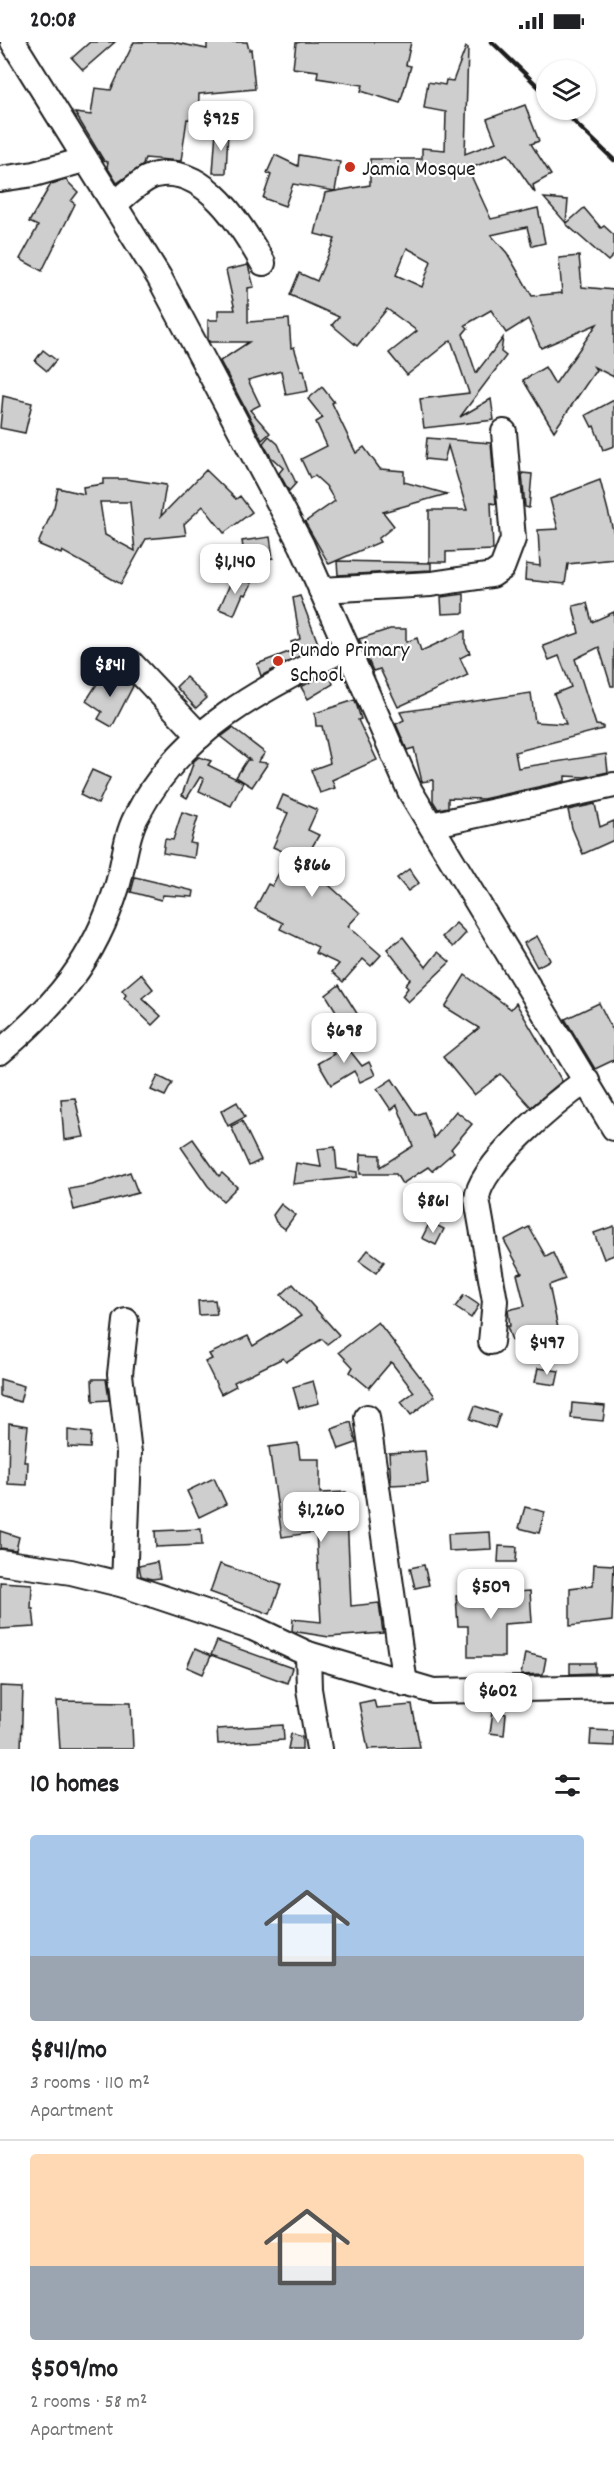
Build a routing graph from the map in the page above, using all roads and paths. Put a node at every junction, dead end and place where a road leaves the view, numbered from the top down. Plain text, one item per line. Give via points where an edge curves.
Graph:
1 (13, 42) edge
2 (84, 160) junction
3 (0, 180) edge
4 (115, 204) junction
5 (263, 263) dead end
6 (504, 432) dead end
7 (321, 590) junction
8 (346, 648) junction
9 (131, 663) dead end
10 (200, 736) junction
11 (614, 785) edge
12 (431, 825) junction
13 (0, 1052) edge
14 (586, 1080) junction
15 (614, 1128) edge
16 (126, 1321) dead end
17 (491, 1342) dead end
18 (367, 1417) dead end
19 (0, 1562) edge
20 (124, 1585) junction
21 (308, 1654) junction
22 (405, 1684) junction
23 (614, 1687) edge
24 (319, 1749) edge

1 - 2 street
2 - 3 street
2 - 4 street
4 - 5 street via 154,176 169,173 194,180 217,199
4 - 7 street via 159,277 302,546
6 - 7 street via 513,539 502,568 492,575 431,584
7 - 8 street
8 - 10 street via 252,696
8 - 12 street via 410,791
9 - 10 street
10 - 13 street via 169,769 135,818 107,916 88,957 43,1012
11 - 12 street
12 - 14 street
14 - 15 street
14 - 17 street via 561,1098 480,1183 477,1200 495,1301
16 - 20 street via 120,1374 129,1453
18 - 22 street
19 - 20 street via 71,1572
20 - 21 street via 253,1628
21 - 22 street
21 - 24 street via 309,1689
22 - 23 street via 433,1691

